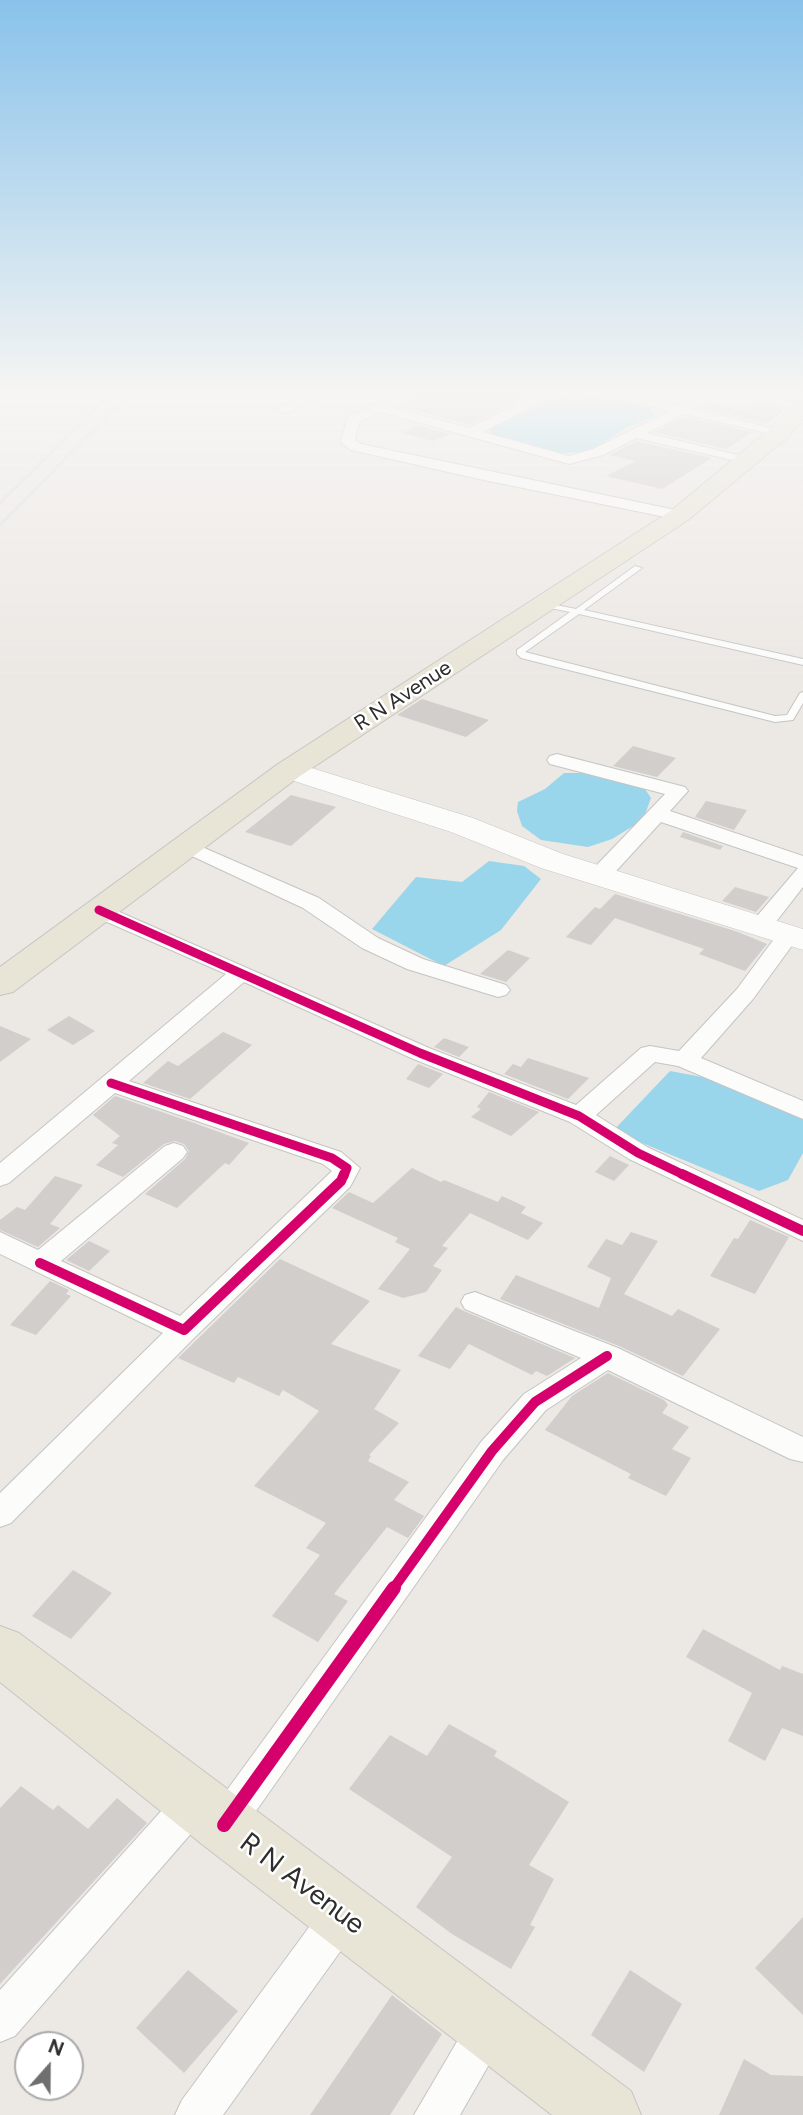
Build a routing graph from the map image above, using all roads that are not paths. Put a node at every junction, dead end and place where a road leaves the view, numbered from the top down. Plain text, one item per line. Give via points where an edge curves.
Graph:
1 (563, 492) edge
2 (708, 492) edge
3 (680, 515) junction
4 (638, 568) dead end
5 (544, 604) junction
6 (575, 611) junction
7 (803, 662) edge
8 (803, 695) edge
9 (557, 760) dead end
10 (289, 770) junction
11 (658, 814) junction
12 (186, 846) junction
13 (803, 863) edge
14 (803, 873) edge
15 (599, 876) junction
16 (99, 910) junction
17 (784, 934) edge
18 (242, 972) junction
19 (0, 984) edge
20 (498, 990) dead end
21 (685, 1060) junction
22 (111, 1083) junction
23 (803, 1111) edge
24 (579, 1116) junction
25 (174, 1152) dead end
26 (0, 1177) edge
27 (803, 1231) edge
28 (0, 1242) edge
29 (40, 1263) junction
30 (475, 1302) dead end
31 (184, 1330) junction
32 (607, 1356) junction
33 (801, 1450) edge
34 (0, 1514) edge
35 (0, 1650) edge
36 (210, 1813) junction
37 (343, 1914) junction
38 (0, 2021) edge
39 (490, 2026) junction
40 (197, 2115) edge
41 (436, 2115) edge
42 (607, 2115) edge

1 - 3 street
2 - 3 main road, R N Avenue
3 - 5 main road, R N Avenue
4 - 6 lane
5 - 6 lane
5 - 10 main road, R N Avenue
6 - 7 lane
6 - 8 lane via 520,652 775,719 790,718
9 - 11 street via 678,791
10 - 12 main road, R N Avenue
10 - 15 street via 462,825
11 - 13 street
11 - 15 street
12 - 16 main road, R N Avenue
12 - 20 street via 311,903 415,964
14 - 17 street
15 - 17 street
16 - 18 street
16 - 19 main road, R N Avenue
17 - 21 street via 745,993
18 - 22 street
18 - 24 street via 420,1053
21 - 23 street
21 - 24 street via 650,1053
22 - 26 street
22 - 31 street via 332,1158 347,1168 341,1181
24 - 27 street via 638,1153
25 - 29 street
28 - 29 street
29 - 31 street
30 - 32 street
31 - 34 street
32 - 33 street
32 - 36 street via 535,1402 492,1451
35 - 36 main road, R N Avenue
36 - 37 main road, R N Avenue
36 - 38 street
37 - 39 main road, R N Avenue
37 - 40 street
39 - 41 street
39 - 42 main road, R N Avenue

